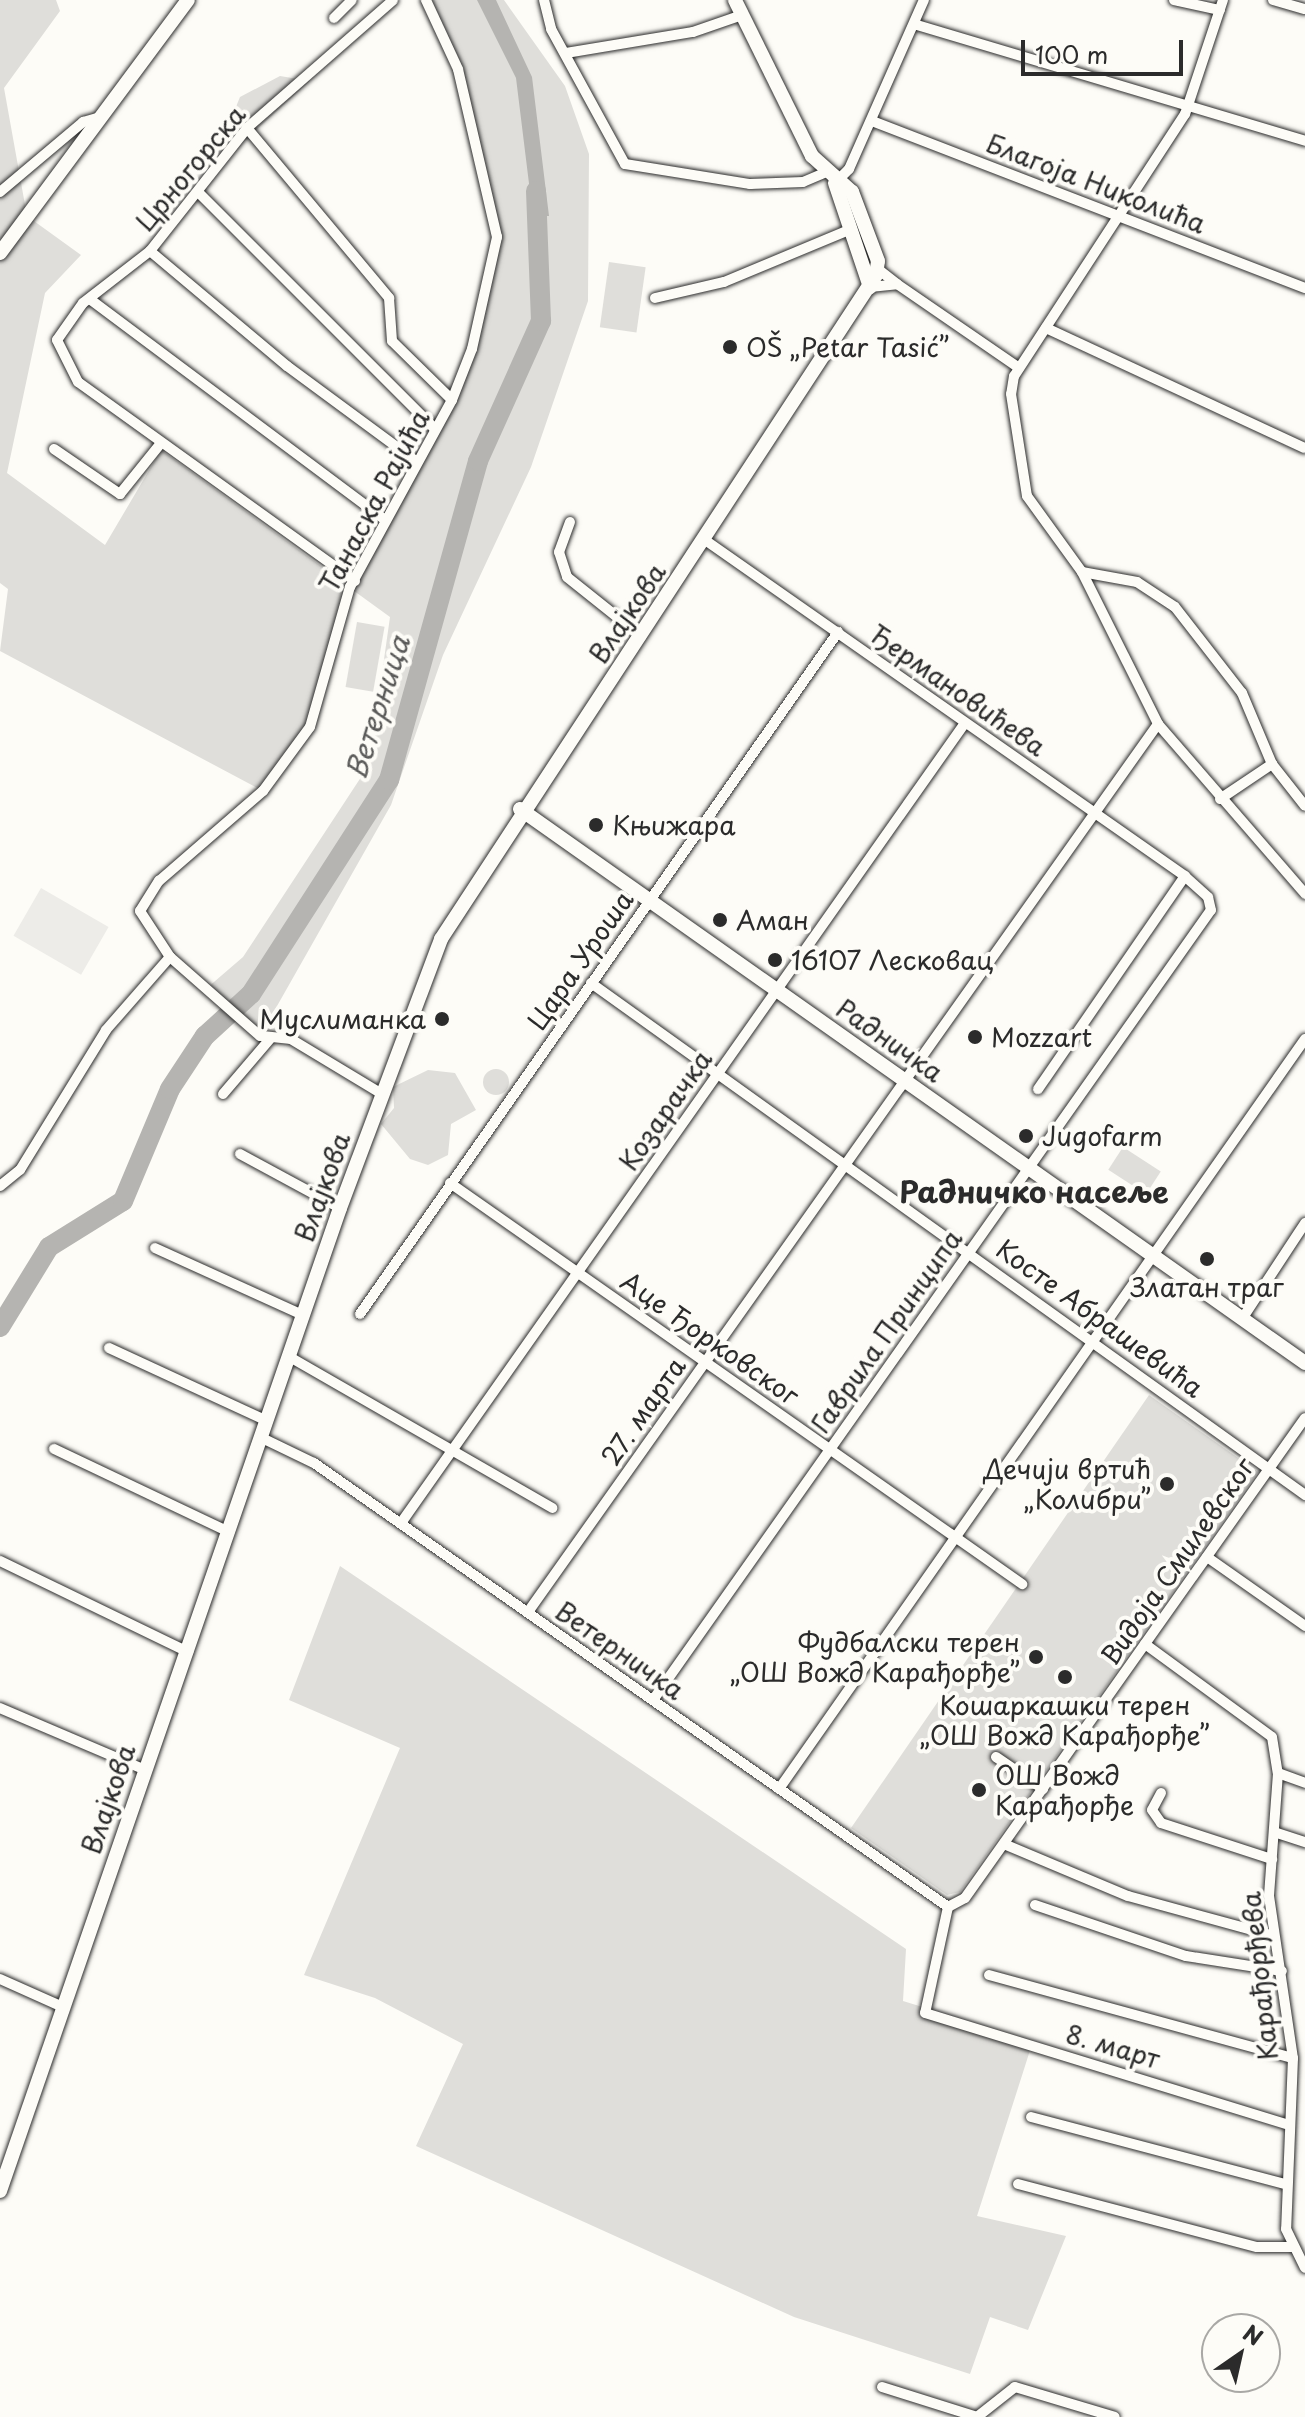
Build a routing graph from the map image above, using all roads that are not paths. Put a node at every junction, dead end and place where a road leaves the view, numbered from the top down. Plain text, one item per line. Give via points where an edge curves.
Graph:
1 (352, 0) edge
2 (393, 0) edge
3 (426, 0) edge
4 (544, 0) edge
5 (735, 0) edge
6 (924, 0) edge
7 (1174, 0) edge
8 (1273, 0) edge
9 (183, 2) edge
10 (1221, 5) edge
11 (1305, 9) edge
12 (742, 15) junction
13 (334, 18) dead end
14 (917, 25) junction
15 (566, 53) junction
16 (1189, 106) junction
17 (102, 117) junction
18 (872, 121) junction
19 (247, 128) junction
20 (1305, 141) edge
21 (829, 178) junction
22 (0, 192) edge
23 (198, 192) junction
24 (1119, 215) junction
25 (849, 230) junction
26 (150, 251) junction
27 (0, 253) edge
28 (878, 269) junction
29 (897, 284) junction
30 (870, 287) junction
31 (1305, 288) edge
32 (655, 298) dead end
33 (91, 300) junction
34 (1046, 328) junction
35 (1019, 368) junction
36 (452, 400) junction
37 (435, 429) junction
38 (161, 443) junction
39 (1305, 448) edge
40 (54, 449) dead end
41 (416, 461) junction
42 (385, 520) junction
43 (570, 522) dead end
44 (705, 540) junction
45 (1082, 572) junction
46 (355, 581) junction
47 (838, 632) junction
48 (641, 636) junction
49 (965, 723) junction
50 (1158, 724) junction
51 (1272, 764) junction
52 (1220, 799) junction
53 (1305, 806) edge
54 (520, 809) junction
55 (1092, 811) junction
56 (1185, 876) junction
57 (1305, 894) edge
58 (649, 899) junction
59 (1211, 910) joint
60 (170, 957) junction
61 (591, 983) junction
62 (777, 989) junction
63 (265, 1038) junction
64 (1305, 1039) edge
65 (718, 1072) junction
66 (901, 1077) junction
67 (1038, 1089) dead end
68 (223, 1094) dead end
69 (382, 1094) junction
70 (240, 1154) dead end
71 (843, 1163) junction
72 (1029, 1168) junction
73 (450, 1183) junction
74 (0, 1186) edge
75 (340, 1208) junction
76 (1305, 1223) edge
77 (155, 1248) dead end
78 (970, 1250) junction
79 (1153, 1256) junction
80 (578, 1272) junction
81 (360, 1314) dead end
82 (303, 1315) junction
83 (1242, 1319) junction
84 (1095, 1341) junction
85 (109, 1348) dead end
86 (288, 1356) junction
87 (705, 1361) junction
88 (1305, 1363) edge
89 (1305, 1418) edge
90 (267, 1421) junction
91 (262, 1438) junction
92 (54, 1449) dead end
93 (453, 1449) junction
94 (830, 1449) junction
95 (1269, 1469) junction
96 (1305, 1495) edge
97 (552, 1508) dead end
98 (401, 1523) junction
99 (229, 1532) junction
100 (957, 1538) junction
101 (1207, 1557) junction
102 (0, 1561) edge
103 (1022, 1584) dead end
104 (528, 1612) junction
105 (1305, 1626) edge
106 (1145, 1644) junction
107 (188, 1652) junction
108 (653, 1700) junction
109 (0, 1708) edge
110 (996, 1757) dead end
111 (143, 1769) junction
112 (1278, 1773) junction
113 (1305, 1783) edge
114 (779, 1789) junction
115 (1043, 1789) junction
116 (1161, 1793) dead end
117 (1274, 1832) junction
118 (1305, 1842) edge
119 (1004, 1844) junction
120 (1272, 1859) junction
121 (1035, 1905) dead end
122 (948, 1907) junction
123 (1274, 1936) junction
124 (1282, 1971) junction
125 (989, 1975) dead end
126 (0, 1979) edge
127 (63, 2007) junction
128 (1293, 2058) junction
129 (1031, 2117) dead end
130 (1288, 2125) junction
131 (1018, 2184) dead end
132 (1285, 2184) junction
133 (0, 2191) edge
134 (1292, 2247) junction
135 (1305, 2268) edge
136 (882, 2387) dead end
137 (1115, 2417) edge

1 - 13 street
2 - 19 street, Црногорска
3 - 36 street, Танаска Рајића via 458,69 497,237 481,318
4 - 15 street
5 - 12 main road
6 - 14 street
7 - 10 street
8 - 11 street
9 - 17 main road
10 - 16 street
12 - 15 street via 693,32
12 - 21 main road
14 - 16 street
14 - 18 street
15 - 21 street via 625,164 750,184
16 - 20 street
16 - 24 street
17 - 22 street via 83,122
17 - 27 main road
18 - 21 street
18 - 24 street, Благоја Николића
19 - 23 street, Црногорска
19 - 36 street via 389,298 392,341
21 - 25 main road
21 - 28 main road via 852,192
23 - 26 street, Црногорска
23 - 37 street
24 - 31 street, Благоја Николића
24 - 34 street
25 - 30 main road
25 - 32 street via 724,282
26 - 33 street, Црногорска
26 - 41 street via 287,366
28 - 29 street
28 - 30 main road, Влајкова
29 - 30 street
29 - 35 street
30 - 44 main road, Влајкова
33 - 38 street, Црногорска via 58,333 66,366
33 - 42 street
34 - 35 street
34 - 39 street
35 - 45 street via 1011,394 1027,496
36 - 37 street, Танаска Рајића
37 - 41 street, Танаска Рајића
38 - 40 street via 120,494
38 - 46 street
41 - 42 street, Танаска Рајића
42 - 46 street, Танаска Рајића
43 - 48 street via 559,552 567,577
44 - 47 street, Ђермановићева
44 - 48 main road, Влајкова
45 - 50 street
45 - 51 street via 1121,577 1164,597 1235,684
46 - 60 street, Танаска Рајића via 335,628 318,711 300,743 263,791 142,901 141,920
47 - 49 street, Ђермановићева
47 - 58 street, Цара Уроша
48 - 54 main road, Влајкова
49 - 55 street, Ђермановићева
49 - 62 street, Козарачка
50 - 52 street
50 - 55 street, 27. марта
51 - 52 street
51 - 53 street
52 - 57 street
54 - 58 main road, Радничка
54 - 69 main road, Влајкова via 441,939
55 - 56 street, Ђермановићева
55 - 66 street, 27. марта
56 - 59 street, Ђермановићева via 1208,897
56 - 67 street
58 - 61 street, Цара Уроша
58 - 62 main road, Радничка
59 - 72 street, Гаврила Принципа
60 - 63 street, Танаска Рајића
60 - 74 street via 106,1030 20,1170
61 - 65 street, Косте Абрашевића
61 - 73 street, Цара Уроша
62 - 65 street, Козарачка
62 - 66 main road, Радничка
63 - 68 street
63 - 69 street via 291,1039
64 - 79 street
65 - 71 street, Косте Абрашевића
65 - 80 street, Козарачка
66 - 71 street, 27. марта
66 - 72 main road, Радничка
69 - 75 main road, Влајкова
70 - 75 street
71 - 78 street, Косте Абрашевића
71 - 87 street, 27. марта
72 - 78 street, Гаврила Принципа
72 - 79 main road, Радничка
73 - 80 street, Аце Ђорковског
73 - 81 street, Цара Уроша
75 - 82 main road, Влајкова
76 - 83 street
77 - 82 street
78 - 84 street, Косте Абрашевића
78 - 94 street, Гаврила Принципа
79 - 83 main road, Радничка
79 - 84 street
80 - 87 street, Аце Ђорковског
80 - 93 street, Козарачка
82 - 86 main road, Влајкова
83 - 88 main road, Радничка
84 - 95 street, Косте Абрашевића
84 - 100 street
85 - 90 street
86 - 90 main road, Влајкова
86 - 93 street
87 - 94 street, Аце Ђорковског
87 - 104 street, 27. марта
89 - 95 street, Видоја Смилевског
90 - 91 main road, Влајкова
91 - 98 street, Ветерничка via 314,1463
91 - 99 main road, Влајкова
92 - 99 street
93 - 97 street
93 - 98 street, Козарачка
94 - 100 street, Аце Ђорковског
94 - 108 street, Гаврила Принципа
95 - 96 street, Косте Абрашевића
95 - 101 street, Видоја Смилевског
98 - 104 street, Ветерничка
99 - 107 main road, Влајкова
100 - 103 street, Аце Ђорковског
100 - 114 street
101 - 105 street
101 - 106 street, Видоја Смилевског
102 - 107 street
104 - 108 street, Ветерничка
106 - 112 street, Карађорђева via 1272,1737
106 - 115 street, Видоја Смилевског
107 - 111 main road, Влајкова
108 - 114 street, Ветерничка
109 - 111 street
110 - 115 street
111 - 127 main road, Влајкова
112 - 113 street
112 - 117 street, Карађорђева
114 - 122 street, Ветерничка
115 - 119 street, Видоја Смилевског
116 - 120 street via 1152,1810 1161,1823
117 - 118 street
117 - 120 street, Карађорђева
119 - 122 street, Видоја Смилевског via 965,1898
119 - 123 street via 1128,1896
120 - 123 street, Карађорђева
121 - 124 street via 1186,1956
122 - 130 street, 8. март via 925,2013
123 - 124 street, Карађорђева
124 - 128 street, Карађорђева
125 - 128 street
126 - 127 street
127 - 133 main road, Влајкова
128 - 130 street, Карађорђева
129 - 132 street
130 - 132 street, Карађорђева
131 - 134 street via 1257,2247
132 - 134 street, Карађорђева
134 - 135 street, Карађорђева
136 - 137 street via 977,2417 1015,2387

